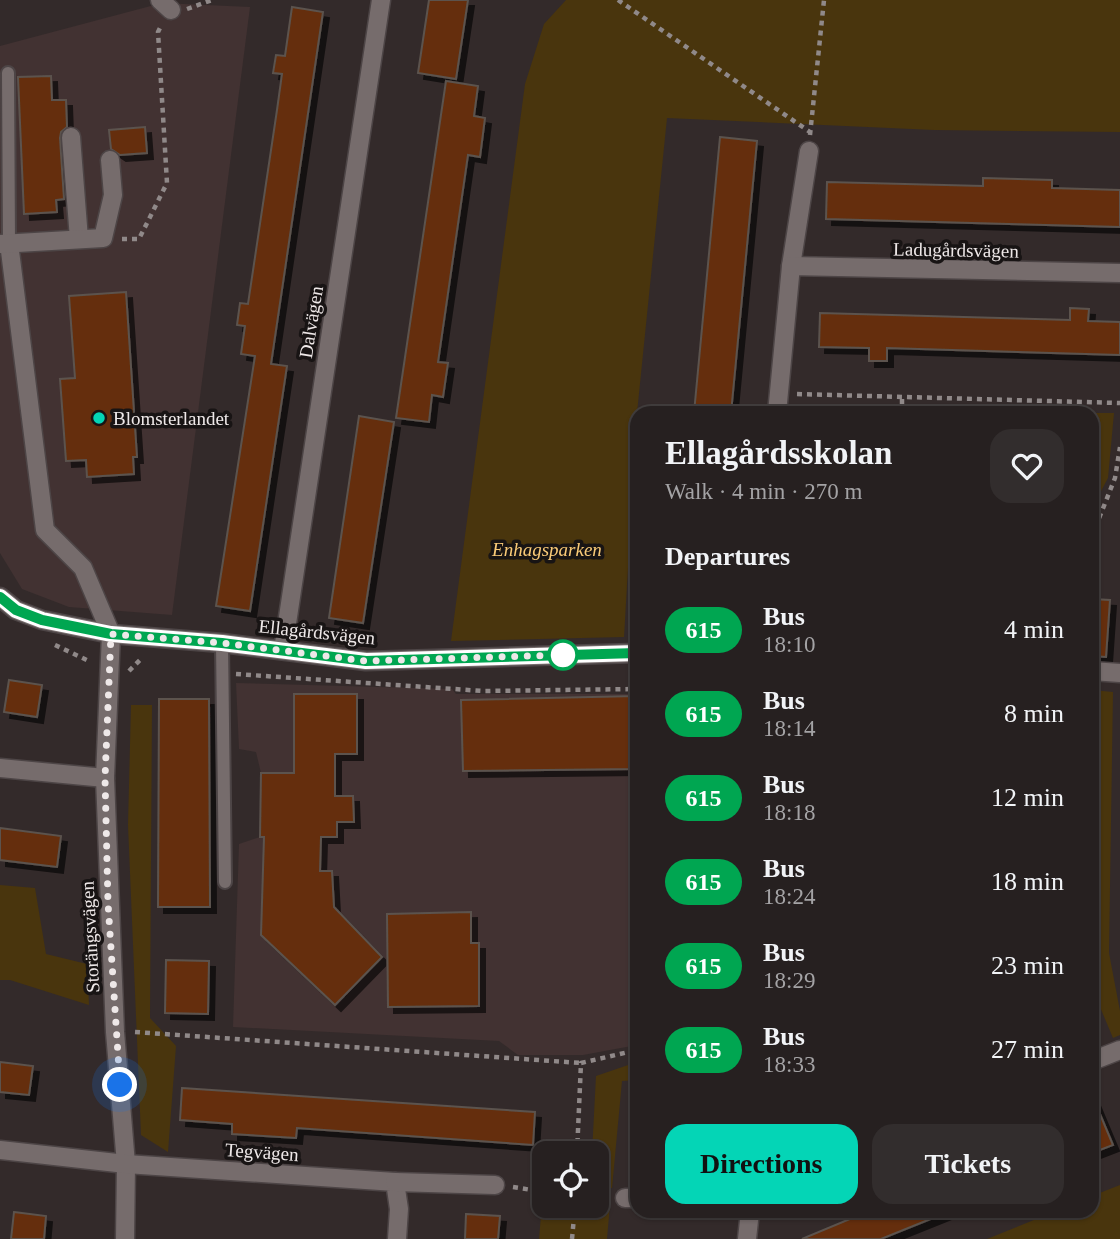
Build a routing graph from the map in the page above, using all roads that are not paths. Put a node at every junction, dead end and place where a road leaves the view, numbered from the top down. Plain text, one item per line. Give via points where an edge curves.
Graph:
1 (380, 0) edge
2 (8, 73) dead end
3 (71, 137) dead end
4 (810, 142) road end
5 (110, 160) dead end
6 (79, 239) junction
7 (4, 244) edge
8 (791, 267) junction
9 (1120, 273) edge
10 (778, 406) edge
11 (0, 597) edge
12 (111, 634) junction
13 (222, 643) junction
14 (283, 650) junction
15 (630, 653) edge
16 (1099, 672) edge
17 (1120, 673) edge
18 (0, 768) edge
19 (105, 778) junction
20 (225, 882) dead end
21 (1120, 1050) edge
22 (1099, 1058) edge
23 (0, 1150) edge
24 (127, 1164) junction
25 (395, 1182) junction
26 (495, 1185) road end
27 (749, 1218) edge
28 (125, 1239) edge
29 (397, 1239) edge
30 (747, 1239) edge

1 - 14 street, Dalvägen
2 - 7 lane
3 - 6 street
4 - 8 street
5 - 6 street via 113,195 103,238
6 - 7 street
7 - 12 street via 45,530 83,568
8 - 9 street, Ladugårdsvägen
8 - 10 street
11 - 12 street, Ellagårdsvägen via 16,610 42,620
12 - 13 street, Ellagårdsvägen
12 - 19 street, Storängsvägen
13 - 14 street, Ellagårdsvägen
13 - 20 lane
14 - 15 street, Ellagårdsvägen via 366,661
16 - 17 street
18 - 19 street
19 - 24 street, Storängsvägen via 115,1032
21 - 22 street
23 - 24 street, Tegvägen
24 - 25 street, Tegvägen
24 - 28 street, Storängsvägen
25 - 26 street, Tegvägen
25 - 29 street
27 - 30 street

